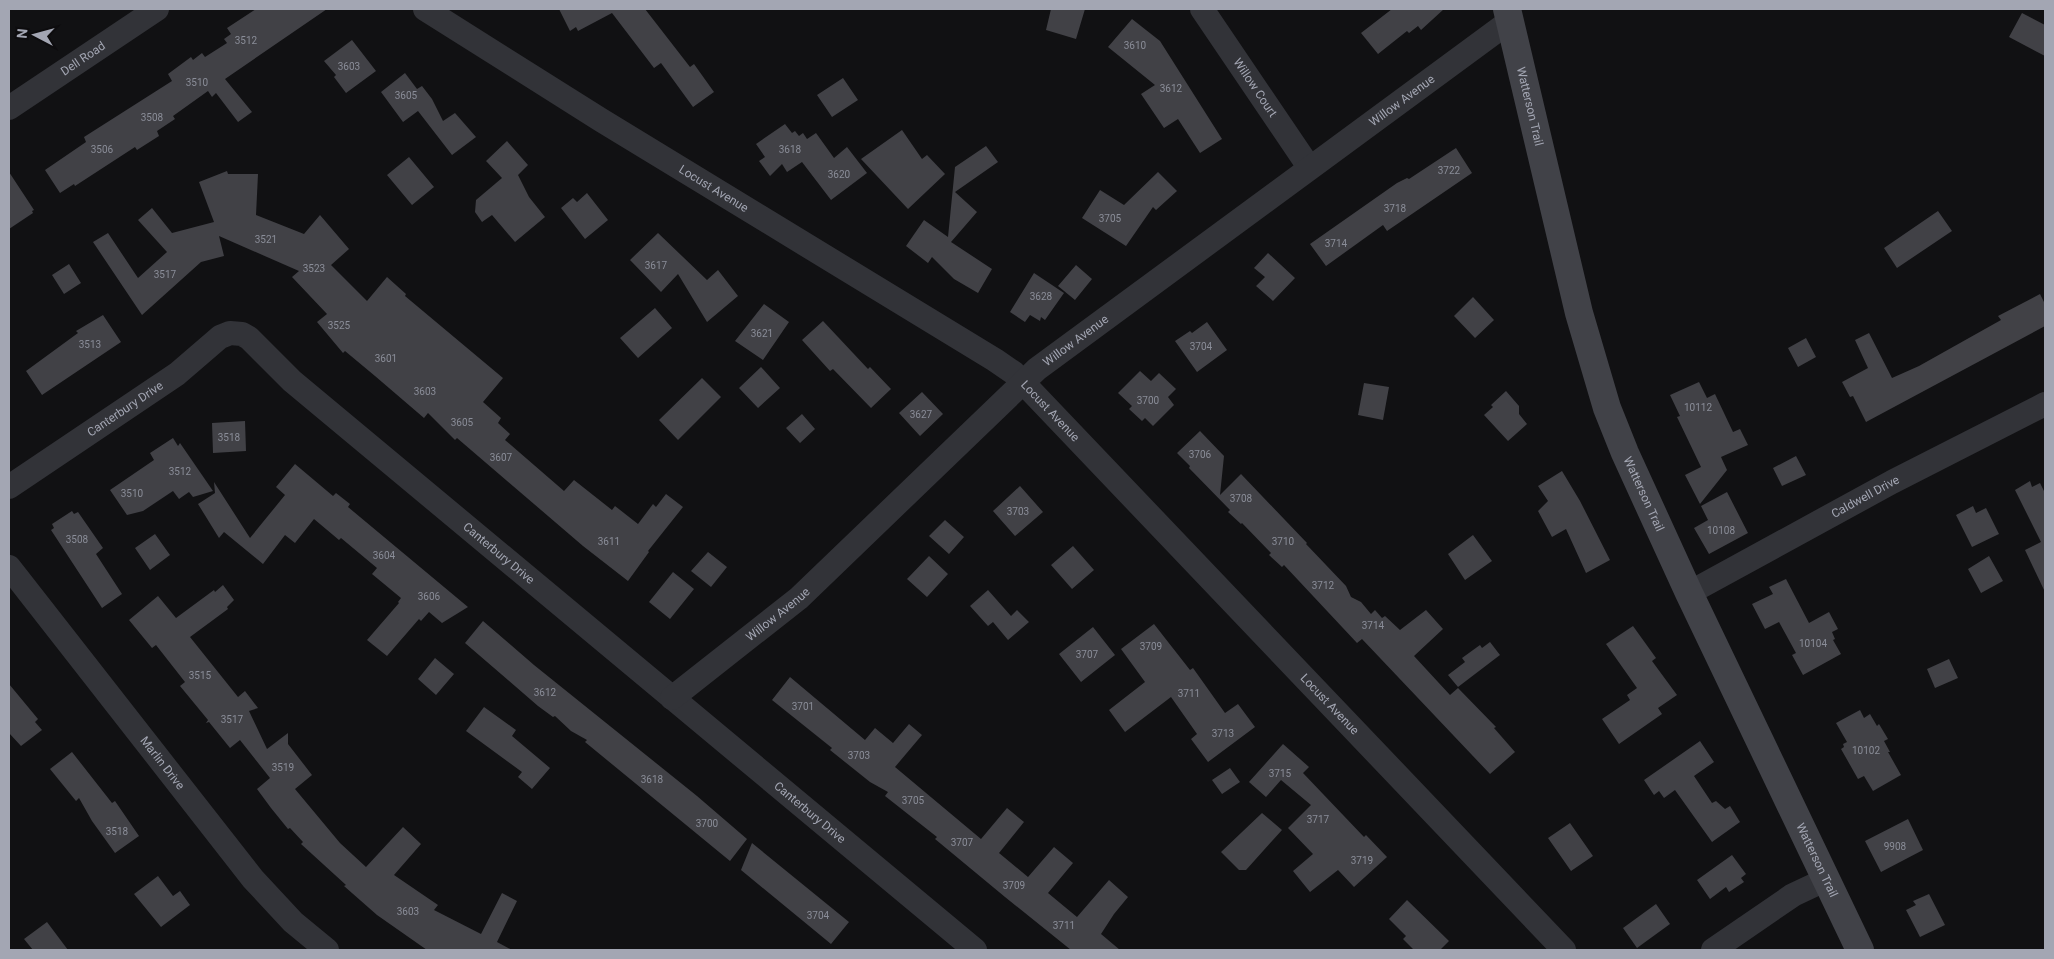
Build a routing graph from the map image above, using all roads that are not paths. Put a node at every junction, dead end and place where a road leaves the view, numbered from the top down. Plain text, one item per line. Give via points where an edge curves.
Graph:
1 (157, 9) edge
2 (425, 9) edge
3 (1202, 9) edge
4 (1508, 15) edge
5 (9, 108) edge
6 (1309, 167) junction
7 (1022, 381) junction
8 (2045, 404) edge
9 (9, 487) edge
10 (9, 567) edge
11 (1689, 593) junction
12 (672, 698) junction
13 (1826, 879) junction
14 (970, 948) edge
15 (327, 950) edge
16 (1564, 950) edge
17 (1712, 950) edge
18 (1860, 950) edge

1 - 5 street, Dell Road
2 - 7 street, Locust Avenue via 995,360
3 - 6 street, Willow Court
4 - 6 street, Willow Avenue
4 - 11 main road, Watterson Trail via 1594,368 1624,453
6 - 7 street, Willow Avenue
7 - 12 street, Willow Avenue via 799,598
7 - 16 street, Locust Avenue
8 - 11 street, Caldwell Drive via 1892,482
9 - 12 street, Canterbury Drive via 177,374 220,337 230,333 242,334 292,381
10 - 15 street, Marlin Drive via 253,880 293,922
11 - 13 main road, Watterson Trail
12 - 14 street, Canterbury Drive
13 - 17 street via 1794,895
13 - 18 main road, Watterson Trail

